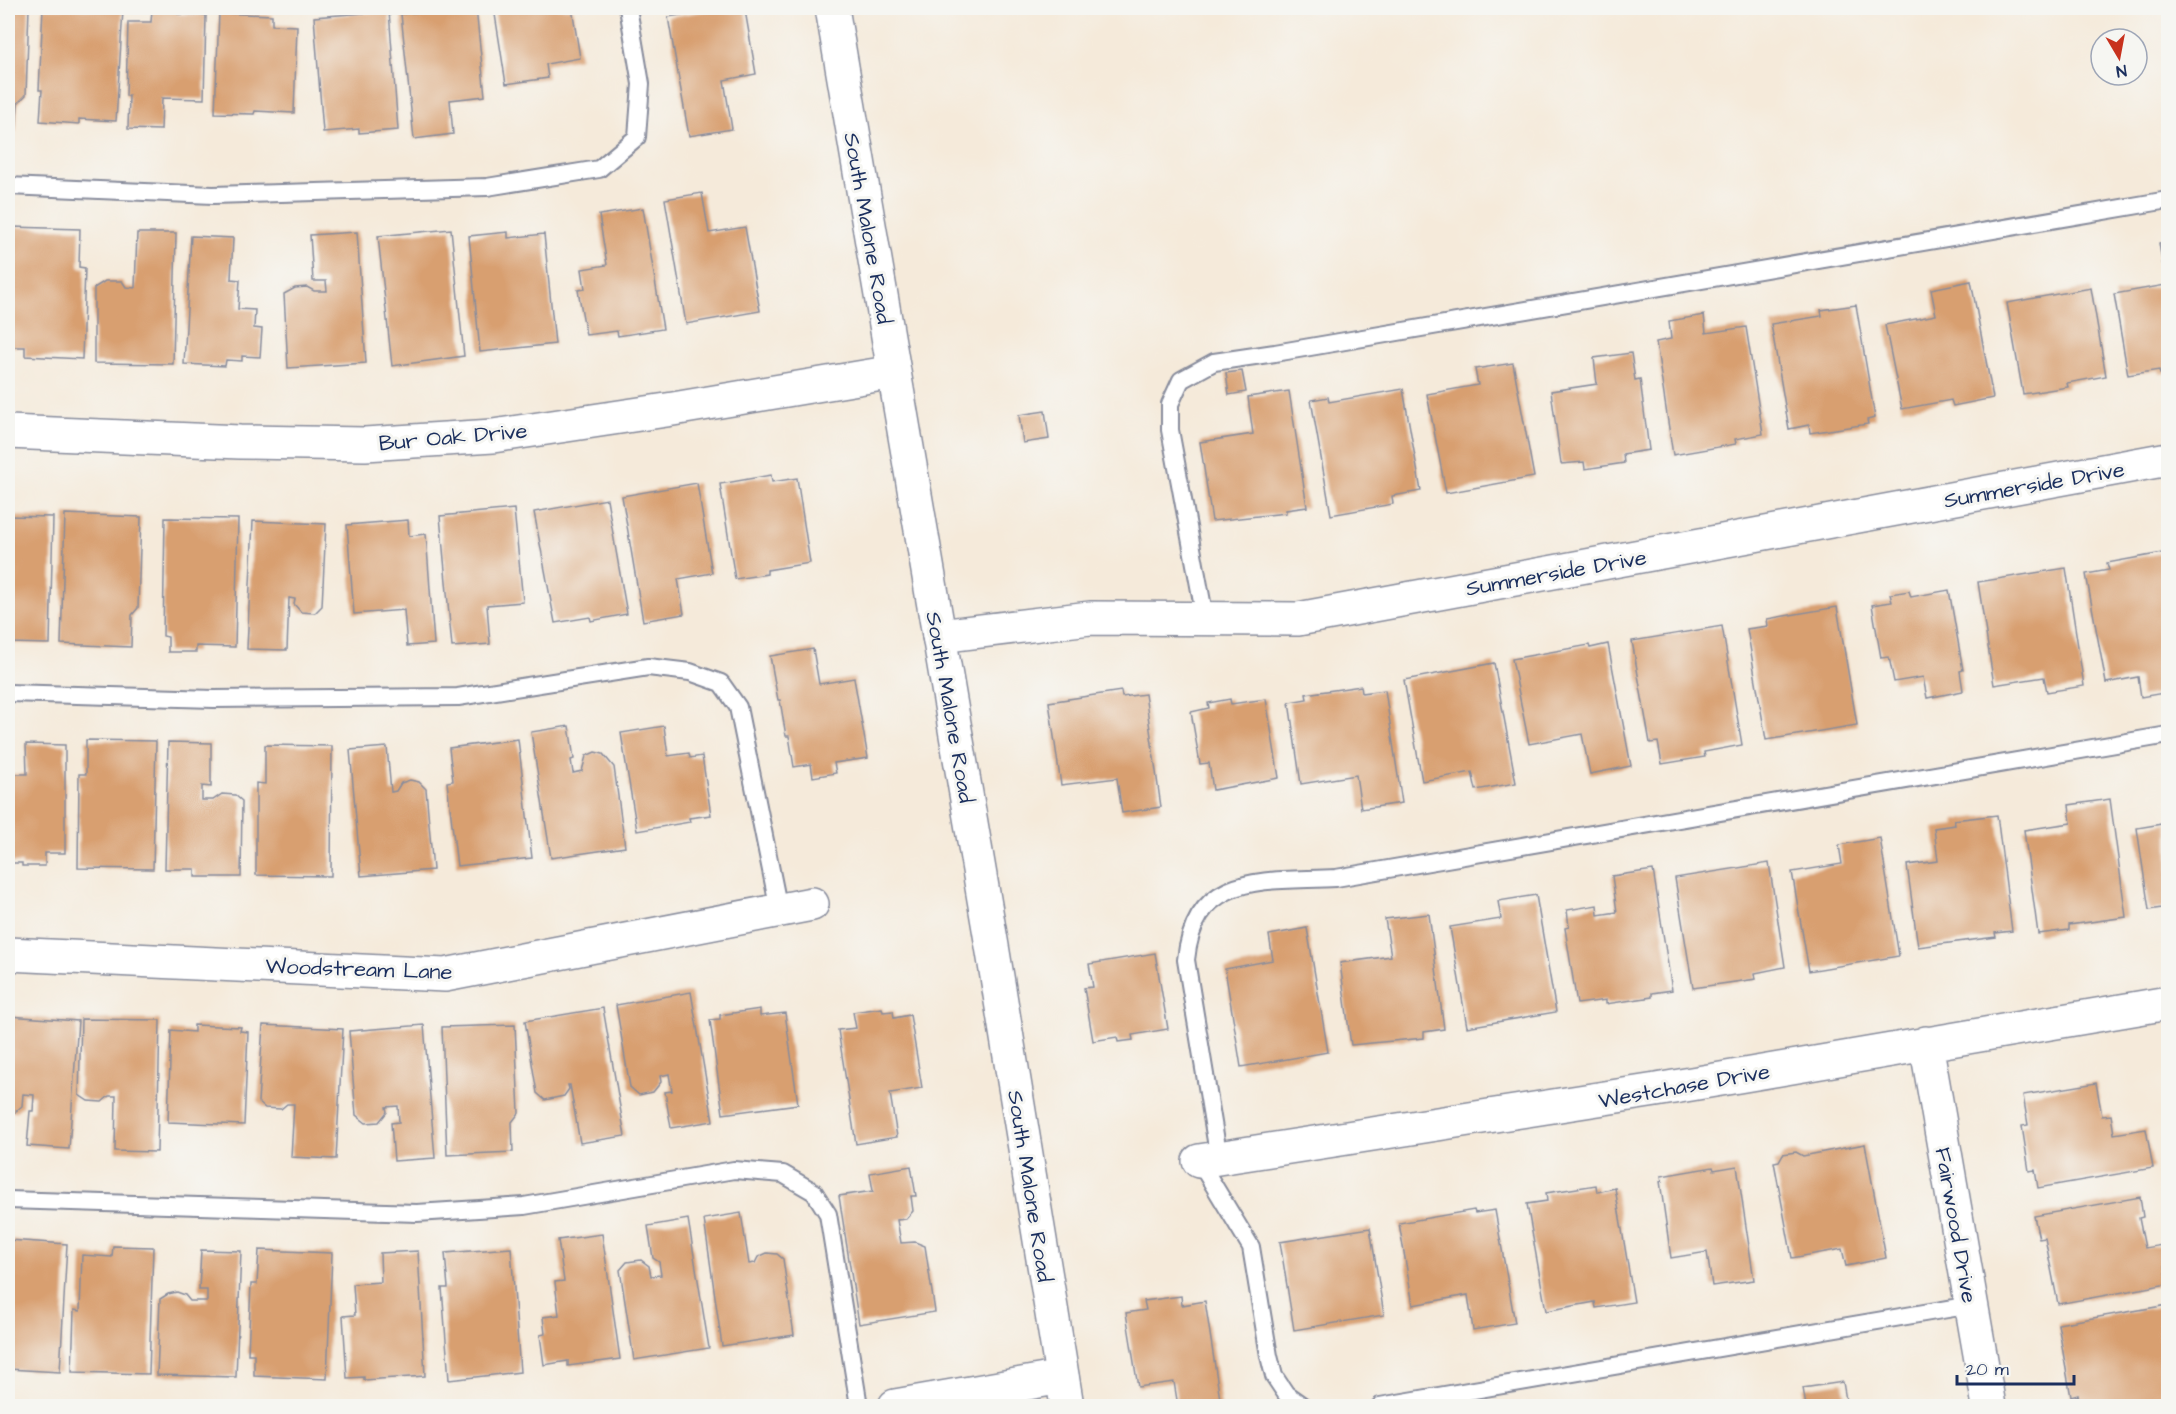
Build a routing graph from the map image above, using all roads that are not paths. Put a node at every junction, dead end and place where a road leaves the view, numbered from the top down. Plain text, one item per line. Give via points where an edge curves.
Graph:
1 (628, 8) edge
2 (832, 8) edge
3 (8, 186) edge
4 (2169, 200) edge
5 (894, 372) junction
6 (8, 432) edge
7 (2169, 459) edge
8 (1205, 618) junction
9 (939, 636) junction
10 (8, 693) edge
11 (2169, 735) edge
12 (812, 904) dead end
13 (778, 910) junction
14 (8, 954) edge
15 (2169, 1003) edge
16 (1926, 1043) junction
17 (1209, 1160) junction
18 (8, 1200) edge
19 (1971, 1305) junction
20 (1064, 1392) edge
21 (859, 1407) edge
22 (895, 1407) edge
23 (1303, 1407) edge
24 (1380, 1407) edge
25 (1989, 1407) edge

1 - 3 lane via 640,84 637,138 599,169 487,188 213,195
2 - 5 street, South Malone Road
4 - 8 lane via 1214,362 1181,380 1170,404 1170,430
5 - 6 street, Bur Oak Drive via 493,436 365,444
5 - 9 street, South Malone Road
7 - 8 street, Summerside Drive via 1298,619
8 - 9 street, Summerside Drive via 1090,618
9 - 20 street, South Malone Road
10 - 13 lane via 214,699 458,697 648,667 690,672 721,683 738,707
11 - 17 lane via 1335,878 1251,882 1230,888 1211,901 1197,918 1188,938 1186,960
12 - 13 street, Woodstream Lane
13 - 14 street, Woodstream Lane via 445,975
15 - 16 street, Westchase Drive
16 - 17 street, Westchase Drive
16 - 19 street, Fairwood Drive
17 - 23 lane via 1251,1247 1274,1376 1286,1394
18 - 21 lane via 417,1213 524,1206 734,1170 783,1174 814,1192 828,1214
19 - 24 lane
19 - 25 street, Fairwood Drive
20 - 22 street

